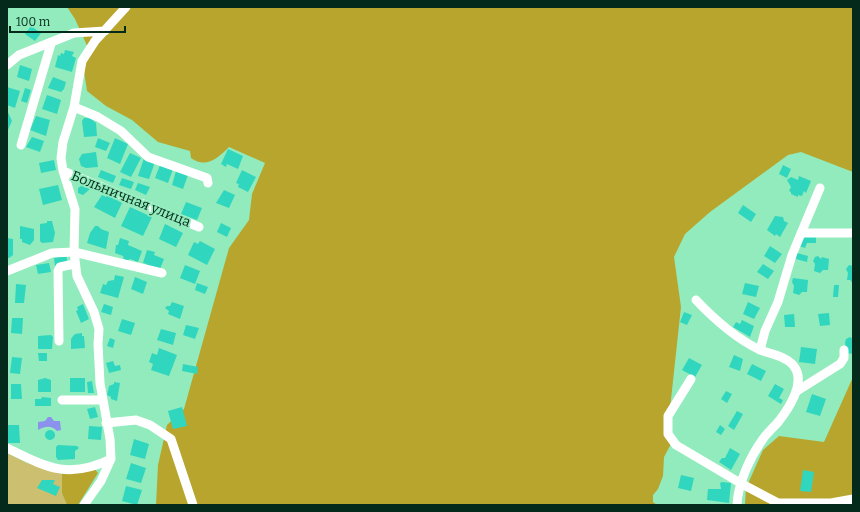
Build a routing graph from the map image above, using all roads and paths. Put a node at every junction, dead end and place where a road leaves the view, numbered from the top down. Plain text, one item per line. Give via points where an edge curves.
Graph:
1 (126, 7) edge
2 (105, 31) junction
3 (51, 44) junction
4 (7, 64) edge
5 (74, 107) junction
6 (21, 145) dead end
7 (63, 171) junction
8 (208, 183) dead end
9 (820, 188) dead end
10 (200, 227) dead end
11 (801, 233) junction
12 (853, 233) edge
13 (74, 252) junction
14 (74, 264) junction
15 (7, 271) edge
16 (162, 273) dead end
17 (696, 300) dead end
18 (59, 340) dead end
19 (760, 350) junction
20 (844, 350) dead end
21 (691, 379) dead end
22 (797, 391) junction
23 (62, 400) dead end
24 (102, 400) junction
25 (106, 423) junction
26 (7, 448) edge
27 (111, 459) junction
28 (742, 484) junction
29 (853, 499) edge
30 (765, 500) edge
31 (84, 505) edge
32 (193, 505) edge
33 (737, 505) edge

1 - 2 street, Больничная улица
2 - 3 street via 74,33
2 - 5 street, Больничная улица via 82,60
3 - 4 street via 19,55
3 - 6 street
5 - 7 street, Больничная улица via 63,142
5 - 8 street via 98,116 121,131 148,157 208,178
7 - 10 street, Больничная улица
7 - 13 street, Больничная улица via 75,209
9 - 11 street
11 - 12 street
11 - 19 street
13 - 14 street, Больничная улица
13 - 15 street via 52,253
13 - 16 street
14 - 18 street via 60,267 58,271
14 - 24 street, Больничная улица via 100,329 98,344
17 - 19 street via 718,322 745,343
19 - 22 street via 784,359 794,366 797,373
20 - 22 street via 844,358 840,364
21 - 28 street via 668,416 668,434 676,445
22 - 28 street via 779,421 763,438
23 - 24 street
24 - 25 street, Больничная улица
25 - 27 street, Больничная улица
25 - 32 street via 136,420 150,425 171,439
26 - 27 street via 45,466 64,471
27 - 31 street via 101,481
28 - 30 street
28 - 33 street
29 - 30 street via 831,503 778,503

